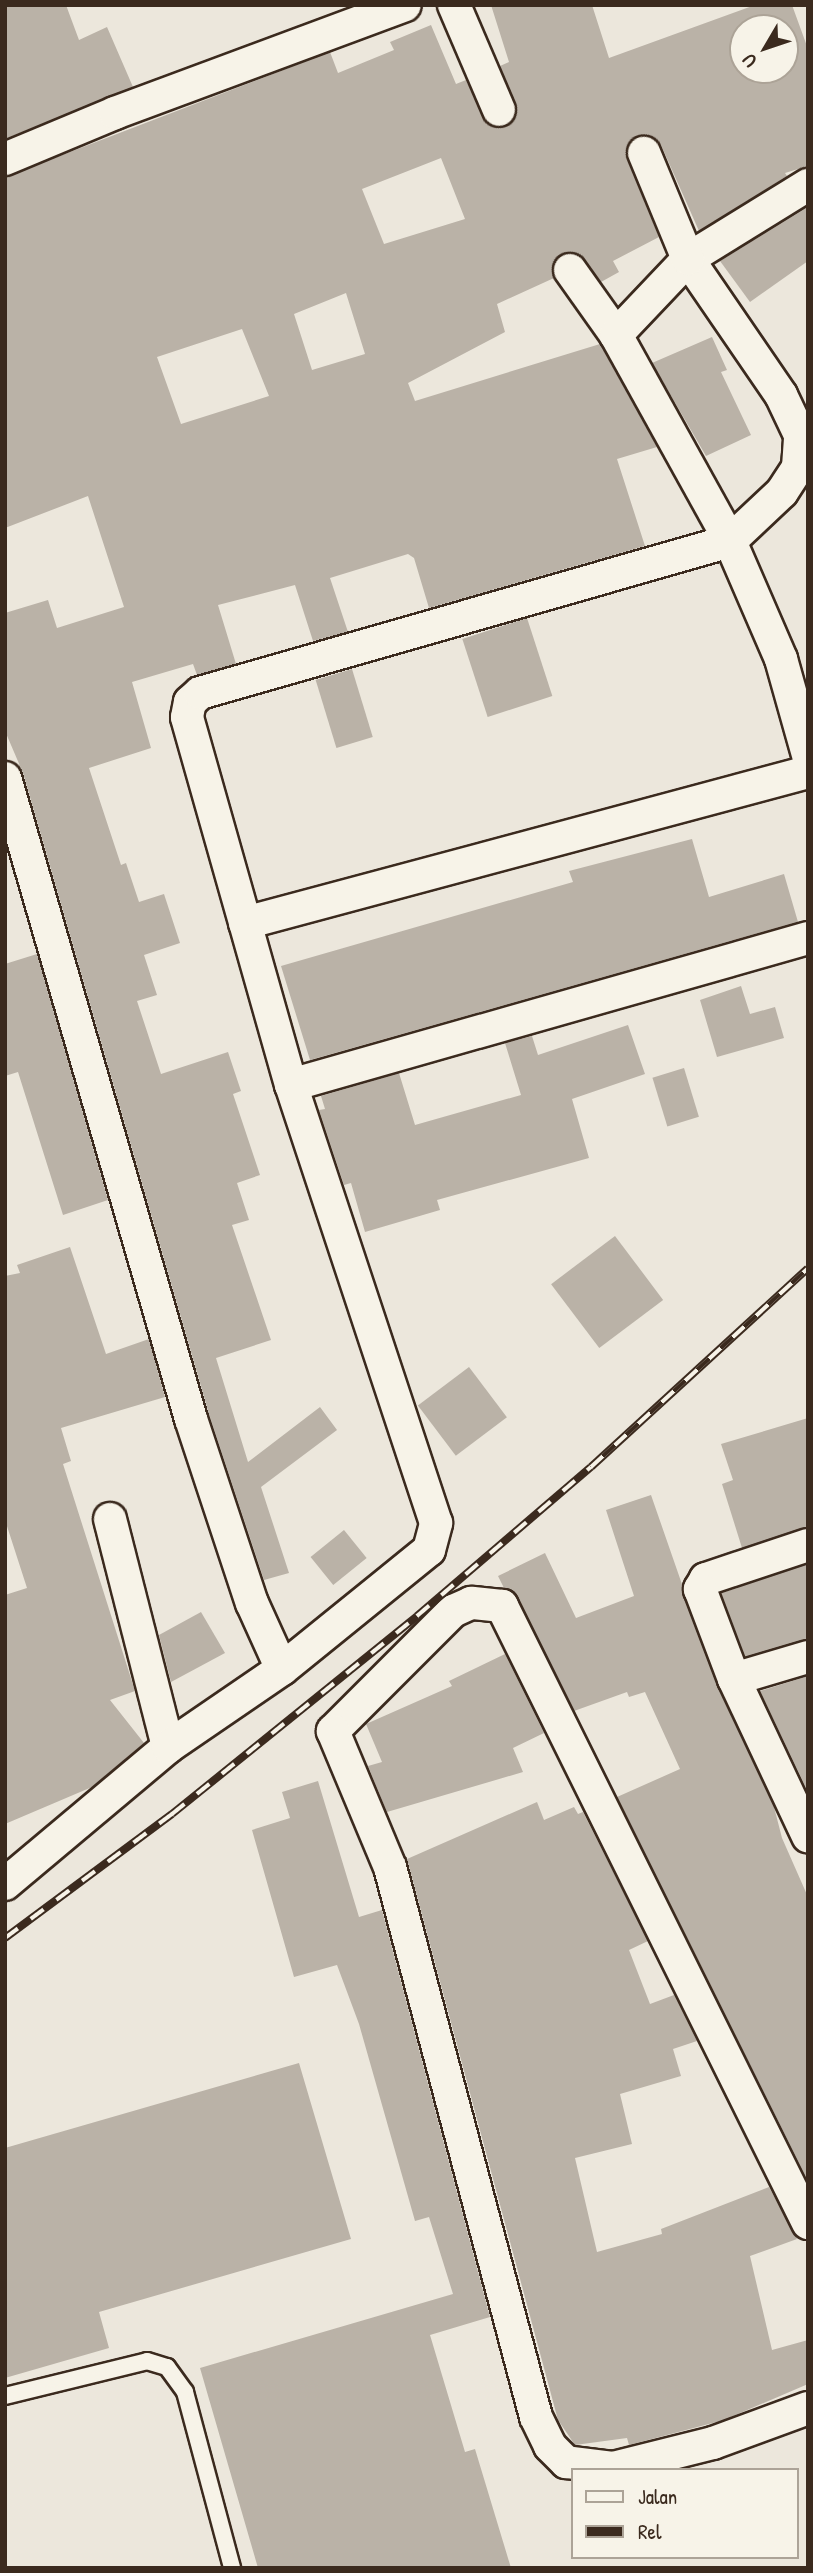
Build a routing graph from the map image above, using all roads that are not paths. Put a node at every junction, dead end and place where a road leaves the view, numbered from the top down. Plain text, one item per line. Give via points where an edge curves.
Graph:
1 (405, 5) edge
2 (454, 5) edge
3 (499, 110) dead end
4 (644, 153) dead end
5 (5, 159) edge
6 (808, 185) edge
7 (688, 259) junction
8 (570, 270) dead end
9 (616, 335) junction
10 (730, 541) junction
11 (808, 755) edge
12 (808, 772) edge
13 (5, 778) edge
14 (245, 923) junction
15 (808, 938) edge
16 (291, 1085) junction
17 (110, 1519) dead end
18 (808, 1545) edge
19 (808, 1657) edge
20 (282, 1669) junction
21 (734, 1679) junction
22 (168, 1747) junction
23 (808, 1836) edge
24 (5, 1884) edge
25 (808, 2223) edge
26 (5, 2396) edge
27 (808, 2408) edge
28 (232, 2568) edge

1 - 5 street
2 - 3 street
4 - 7 street
6 - 7 street
7 - 9 street
7 - 10 street via 780,395 800,435 798,467 782,492
8 - 9 street
9 - 10 street
10 - 11 street via 781,659
10 - 14 street via 200,693 190,702 187,717
12 - 14 street
13 - 20 street via 128,1214 252,1603
14 - 16 street
15 - 16 street
16 - 20 street via 436,1523 429,1550
17 - 22 street
18 - 21 street via 706,1579 700,1589
19 - 21 street
20 - 22 street
21 - 23 street
22 - 24 street
25 - 27 street via 502,1606 471,1603 453,1611 333,1731 390,1867 536,2417 550,2445 566,2462 613,2468 713,2442
26 - 28 lane via 147,2361 167,2367 185,2392

